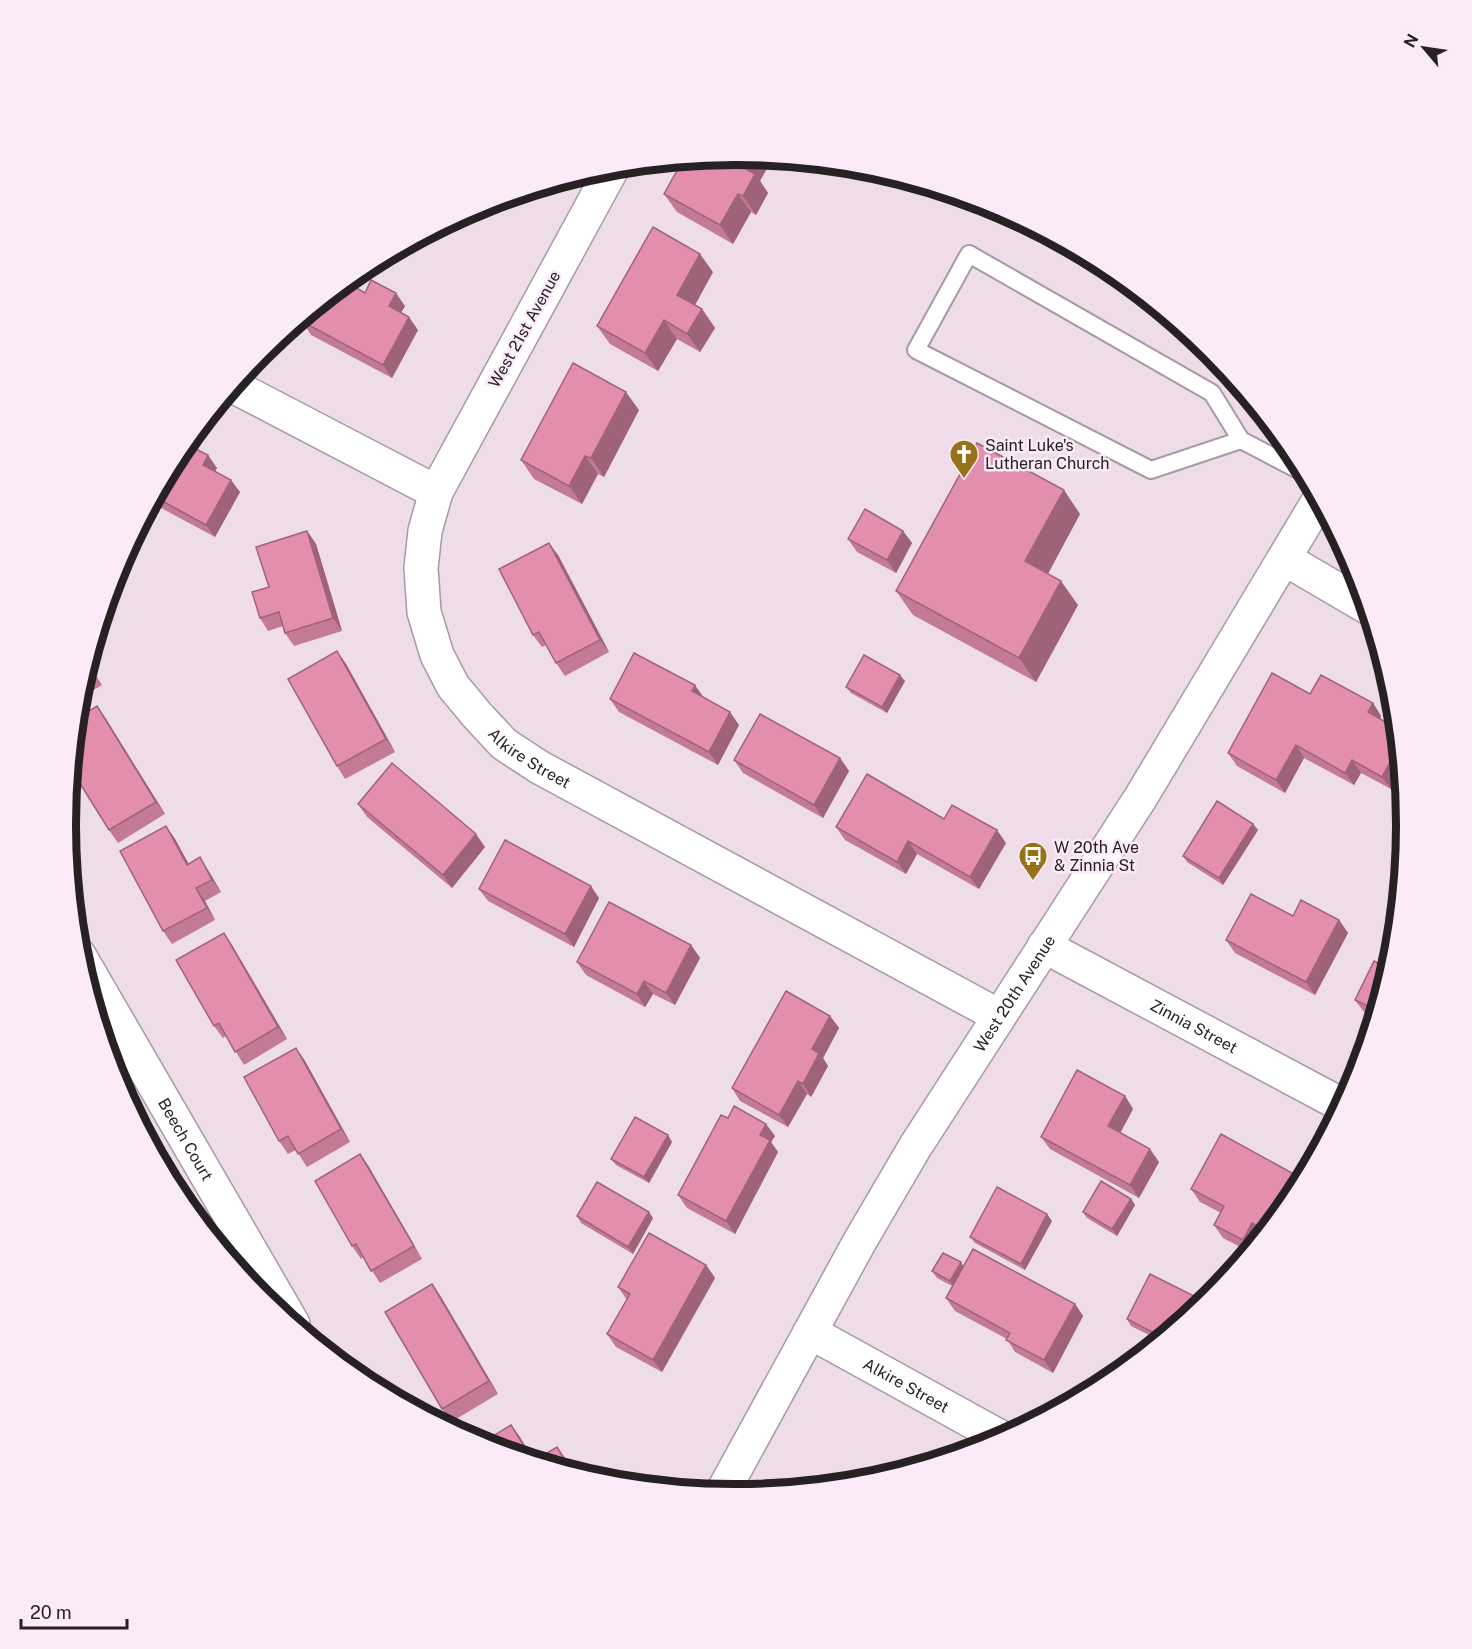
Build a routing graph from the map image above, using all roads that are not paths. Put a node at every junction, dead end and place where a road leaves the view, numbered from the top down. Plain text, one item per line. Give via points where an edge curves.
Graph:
1 (607, 178) edge
2 (240, 390) edge
3 (1241, 440) junction
4 (1288, 465) edge
5 (436, 492) junction
6 (1314, 508) edge
7 (1285, 559) junction
8 (1356, 601) edge
9 (1044, 946) junction
10 (97, 986) edge
11 (999, 1016) junction
12 (1334, 1101) edge
13 (278, 1299) edge
14 (810, 1332) junction
15 (992, 1432) edge
16 (727, 1484) edge

1 - 5 street, West 21st Avenue
2 - 5 street
3 - 3 lane via 1212,393 969,254 916,350 1151,470
3 - 4 lane
5 - 11 street, Alkire Street via 425,531 421,568 424,612 437,655 453,686 504,744 539,767
6 - 7 street, West 20th Avenue
7 - 8 street
7 - 9 street, West 20th Avenue via 1160,767
9 - 11 street, West 20th Avenue
9 - 12 street, Zinnia Street
10 - 13 street, Beech Court
11 - 14 street, West 20th Avenue via 915,1147
14 - 15 street, Alkire Street
14 - 16 street, West 20th Avenue

